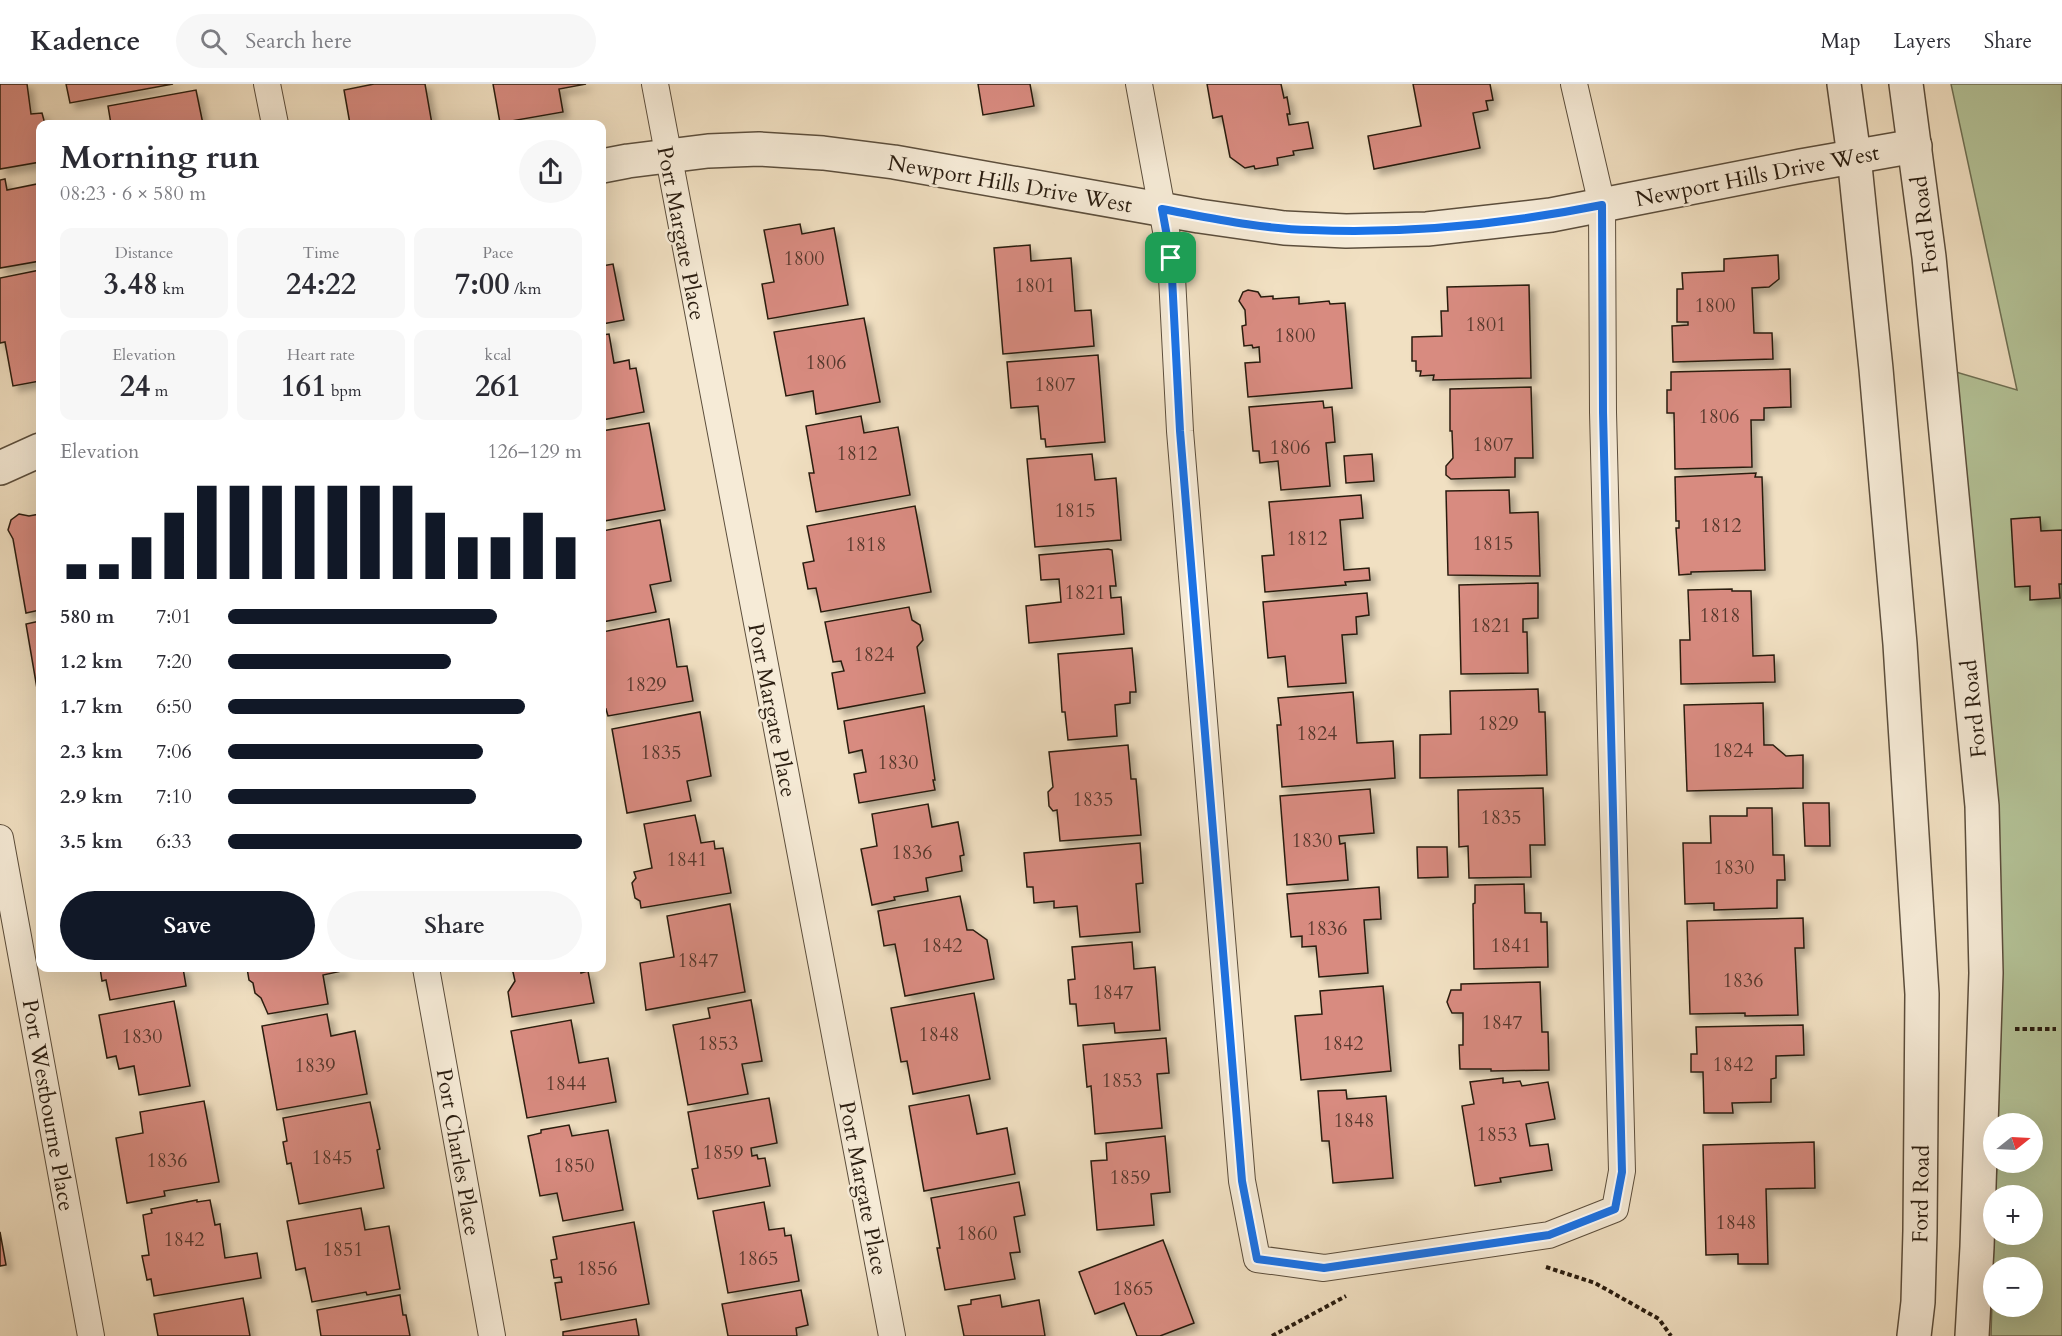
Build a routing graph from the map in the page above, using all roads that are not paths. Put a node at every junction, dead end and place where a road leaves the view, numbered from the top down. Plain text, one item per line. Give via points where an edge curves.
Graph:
1 (267, 84) edge
2 (655, 84) edge
3 (1139, 84) edge
4 (1574, 84) edge
5 (1844, 84) edge
6 (1906, 84) edge
7 (274, 120) edge
8 (1915, 146) junction
9 (668, 156) junction
10 (1854, 156) junction
11 (606, 165) edge
12 (1602, 205) junction
13 (1162, 209) junction
14 (36, 452) edge
15 (0, 468) edge
16 (0, 838) edge
17 (427, 972) edge
18 (91, 1336) edge
19 (492, 1336) edge
20 (892, 1336) edge
21 (1914, 1336) edge
22 (1972, 1336) edge

1 - 7 street
2 - 9 street, Port Margate Place
3 - 13 street
4 - 12 street
5 - 10 street, Ford Road
6 - 8 street, Ford Road
8 - 10 street, Newport Hills Drive West
8 - 22 street, Ford Road via 1982,806 1986,973
9 - 11 street, Newport Hills Drive West
9 - 13 street, Newport Hills Drive West via 759,150 846,155
9 - 20 street, Port Margate Place
10 - 12 street, Newport Hills Drive West
10 - 21 street, Ford Road via 1900,644 1922,994 1920,1231
12 - 13 street, Newport Hills Drive West via 1427,229 1346,231 1284,228
12 - 13 street via 1603,412 1622,1172 1615,1209 1549,1235 1324,1268 1257,1259 1242,1181 1181,443 1171,258
14 - 15 street
16 - 18 street, Port Westbourne Place
17 - 19 street, Port Charles Place

